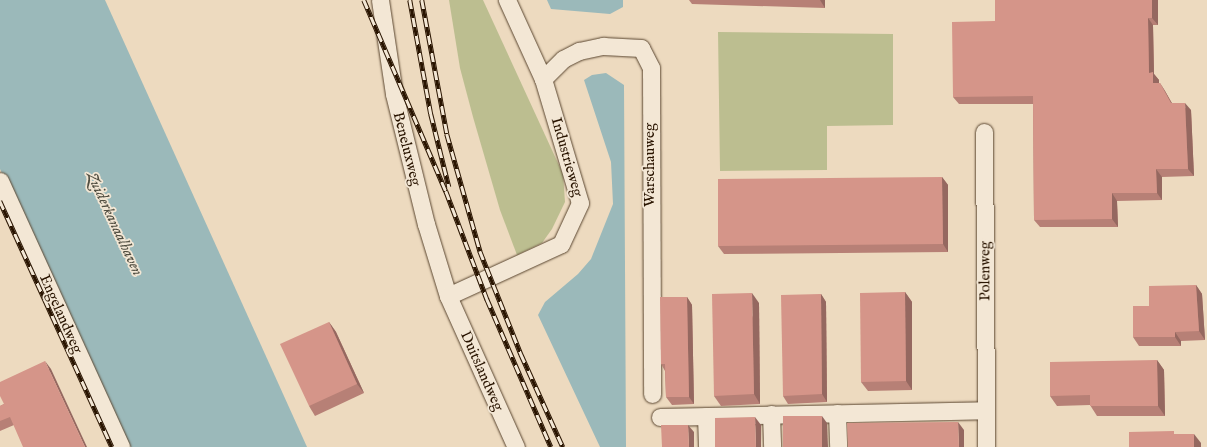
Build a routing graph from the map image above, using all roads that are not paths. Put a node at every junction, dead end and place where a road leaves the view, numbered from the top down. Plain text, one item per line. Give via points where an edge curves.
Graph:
1 (380, 0) edge
2 (507, 0) edge
3 (543, 79) junction
4 (984, 132) dead end
5 (0, 181) edge
6 (448, 296) junction
7 (652, 394) dead end
8 (986, 410) junction
9 (837, 413) junction
10 (771, 414) junction
11 (660, 416) dead end
12 (706, 416) junction
13 (121, 447) edge
14 (516, 447) edge
15 (706, 447) edge
16 (772, 447) edge
17 (838, 447) edge
18 (986, 447) edge

1 - 6 street, Beneluxweg via 386,53 402,131
2 - 3 street, Industrieweg
3 - 6 street, Industrieweg via 580,203 561,244
3 - 7 street, Warschauweg via 563,59 579,51 603,46 641,48 651,68
4 - 8 street, Polenweg
5 - 13 street, Engelandweg
6 - 14 street, Duitslandweg
8 - 9 street
8 - 18 street, Polenweg
9 - 10 street
9 - 17 street
10 - 12 street
10 - 16 street
11 - 12 street
12 - 15 street

